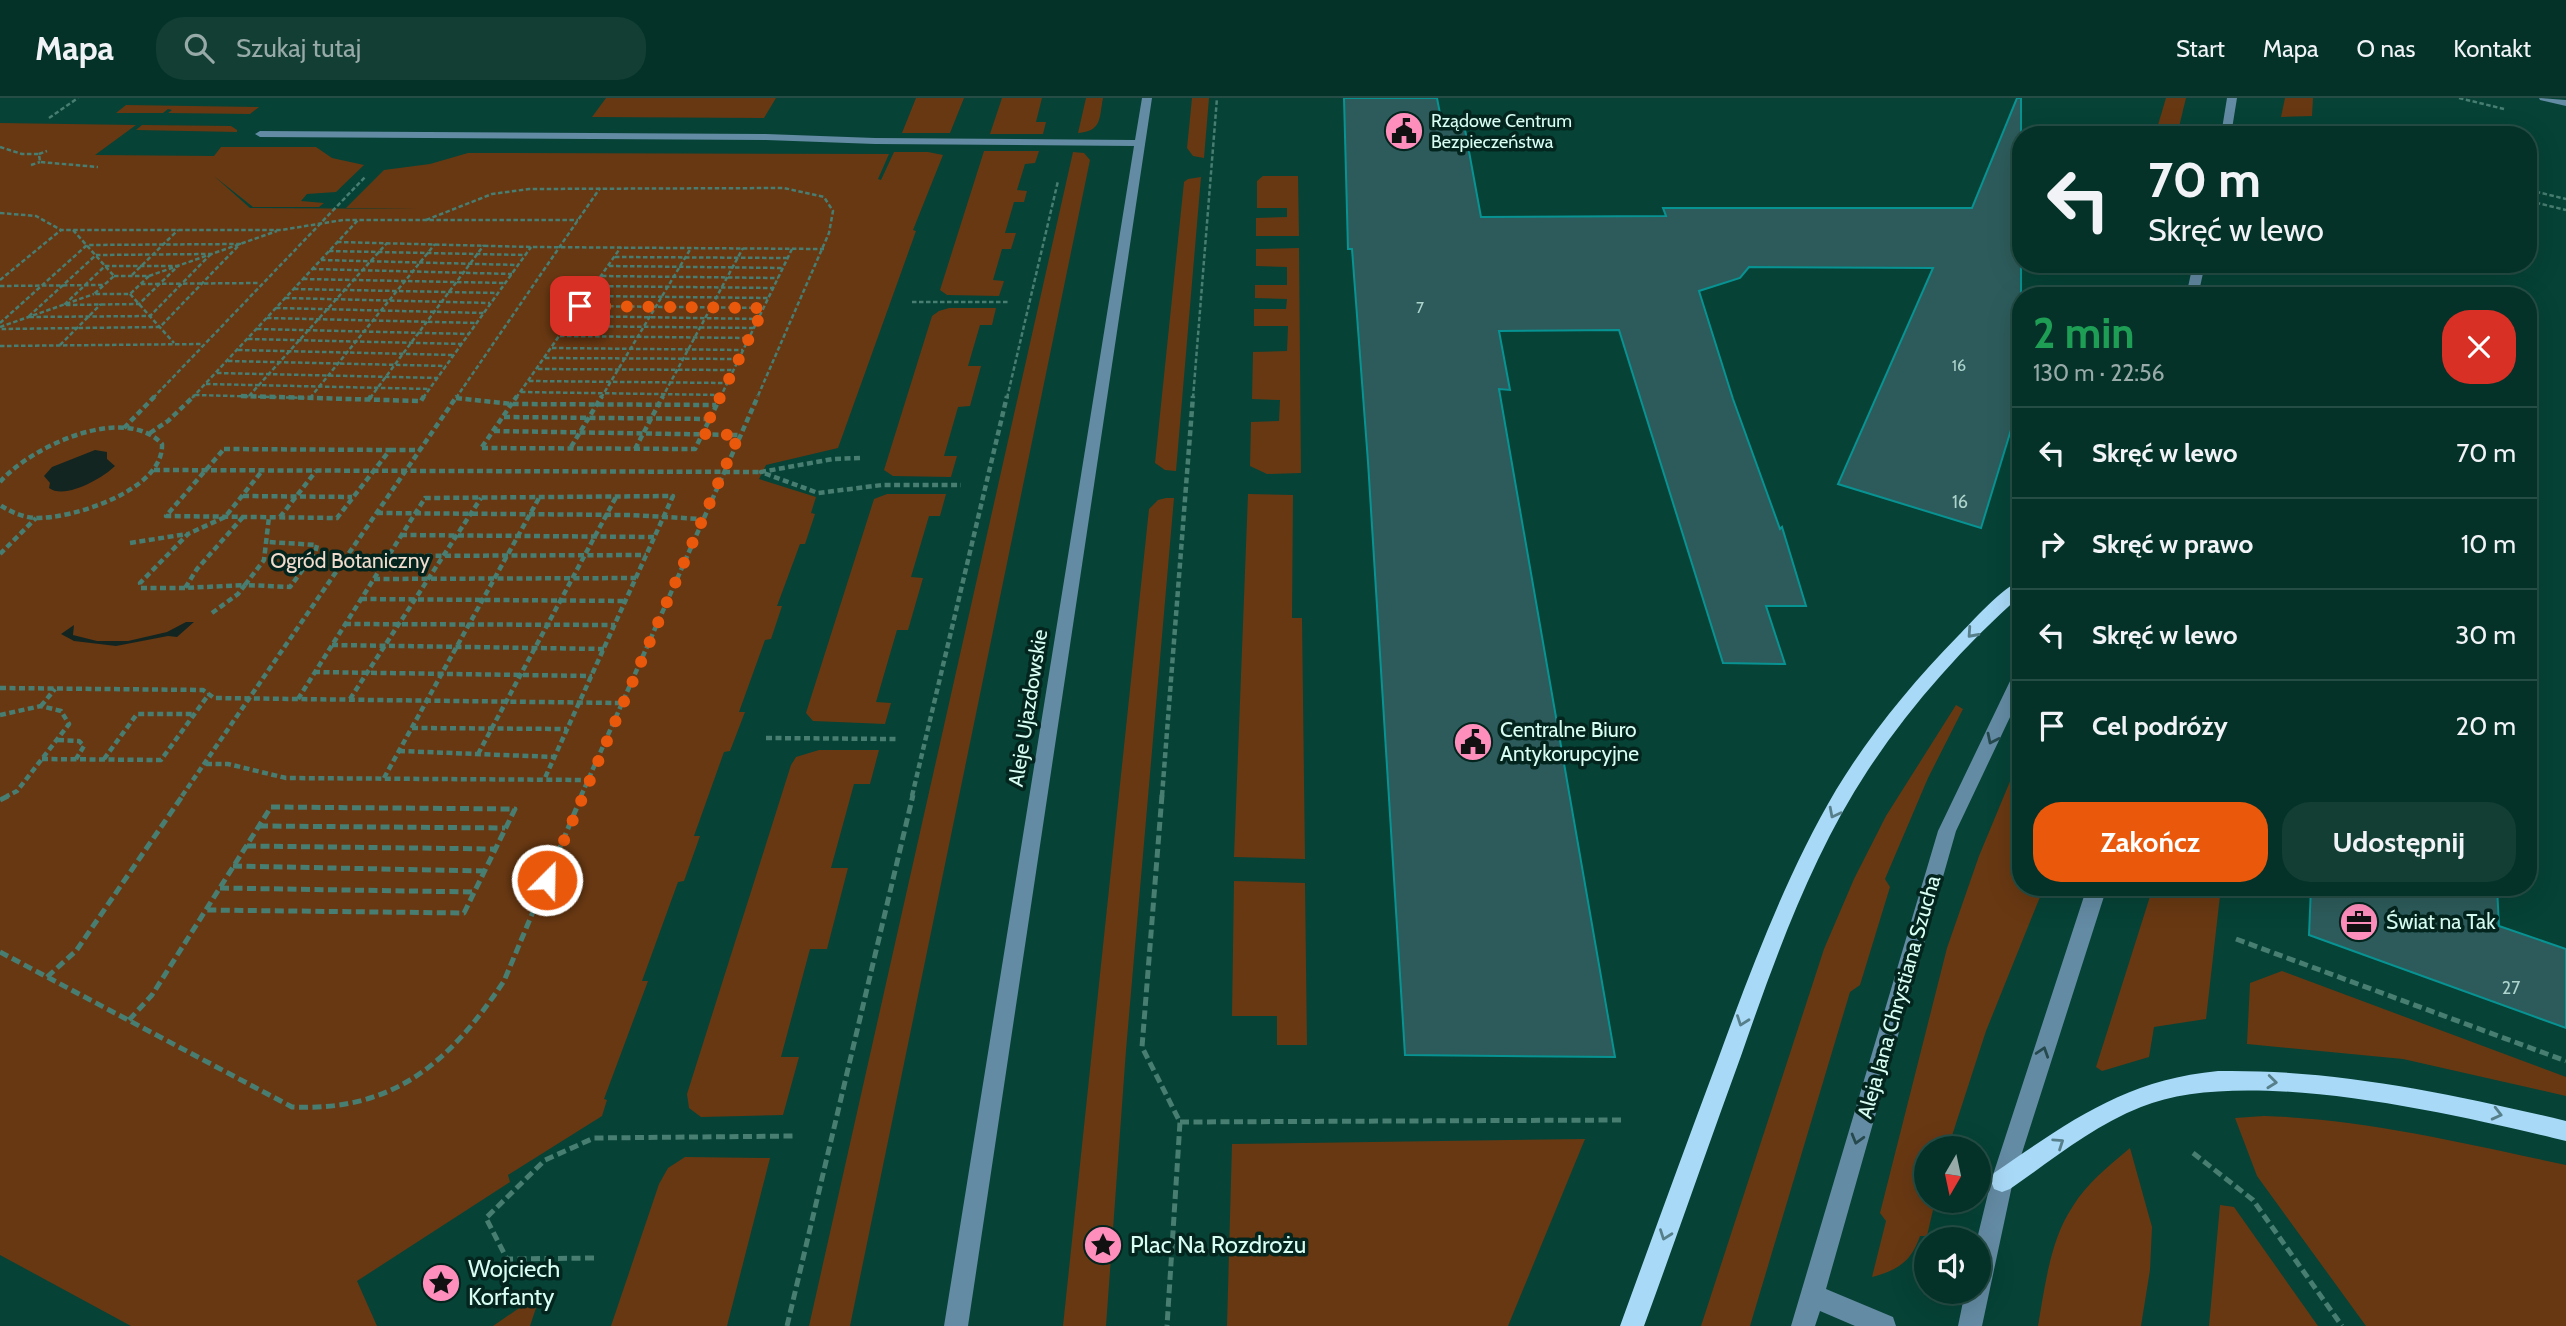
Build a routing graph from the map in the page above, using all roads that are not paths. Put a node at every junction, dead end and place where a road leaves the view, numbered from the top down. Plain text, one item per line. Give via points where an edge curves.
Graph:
1 (1147, 98) edge
2 (2232, 98) edge
3 (2544, 98) edge
4 (2566, 103) edge
5 (2227, 126) edge
6 (260, 134) dead end
7 (1140, 143) junction
8 (2012, 594) edge
9 (2012, 696) edge
10 (2094, 896) edge
11 (2566, 1131) edge
12 (2002, 1181) junction
13 (1991, 1230) edge
14 (1812, 1295) junction
15 (1975, 1304) edge
16 (956, 1326) edge
17 (1632, 1326) edge
18 (1803, 1326) edge
19 (1884, 1326) edge
20 (1970, 1326) edge

1 - 7 street, Aleje Ujazdowskie
2 - 5 street
3 - 4 street
6 - 7 street
7 - 16 street, Aleje Ujazdowskie
8 -> 17 main road via 1895,718 1844,794 1764,961
9 -> 14 street, Aleja Jana Chrystiana Szucha via 1947,831
12 -> 10 street
12 -> 11 main road via 2106,1114 2139,1098 2196,1084 2256,1080 2333,1088 2443,1102
12 - 13 street
14 - 18 street, Aleja Jana Chrystiana Szucha
14 - 19 street
15 - 20 street

